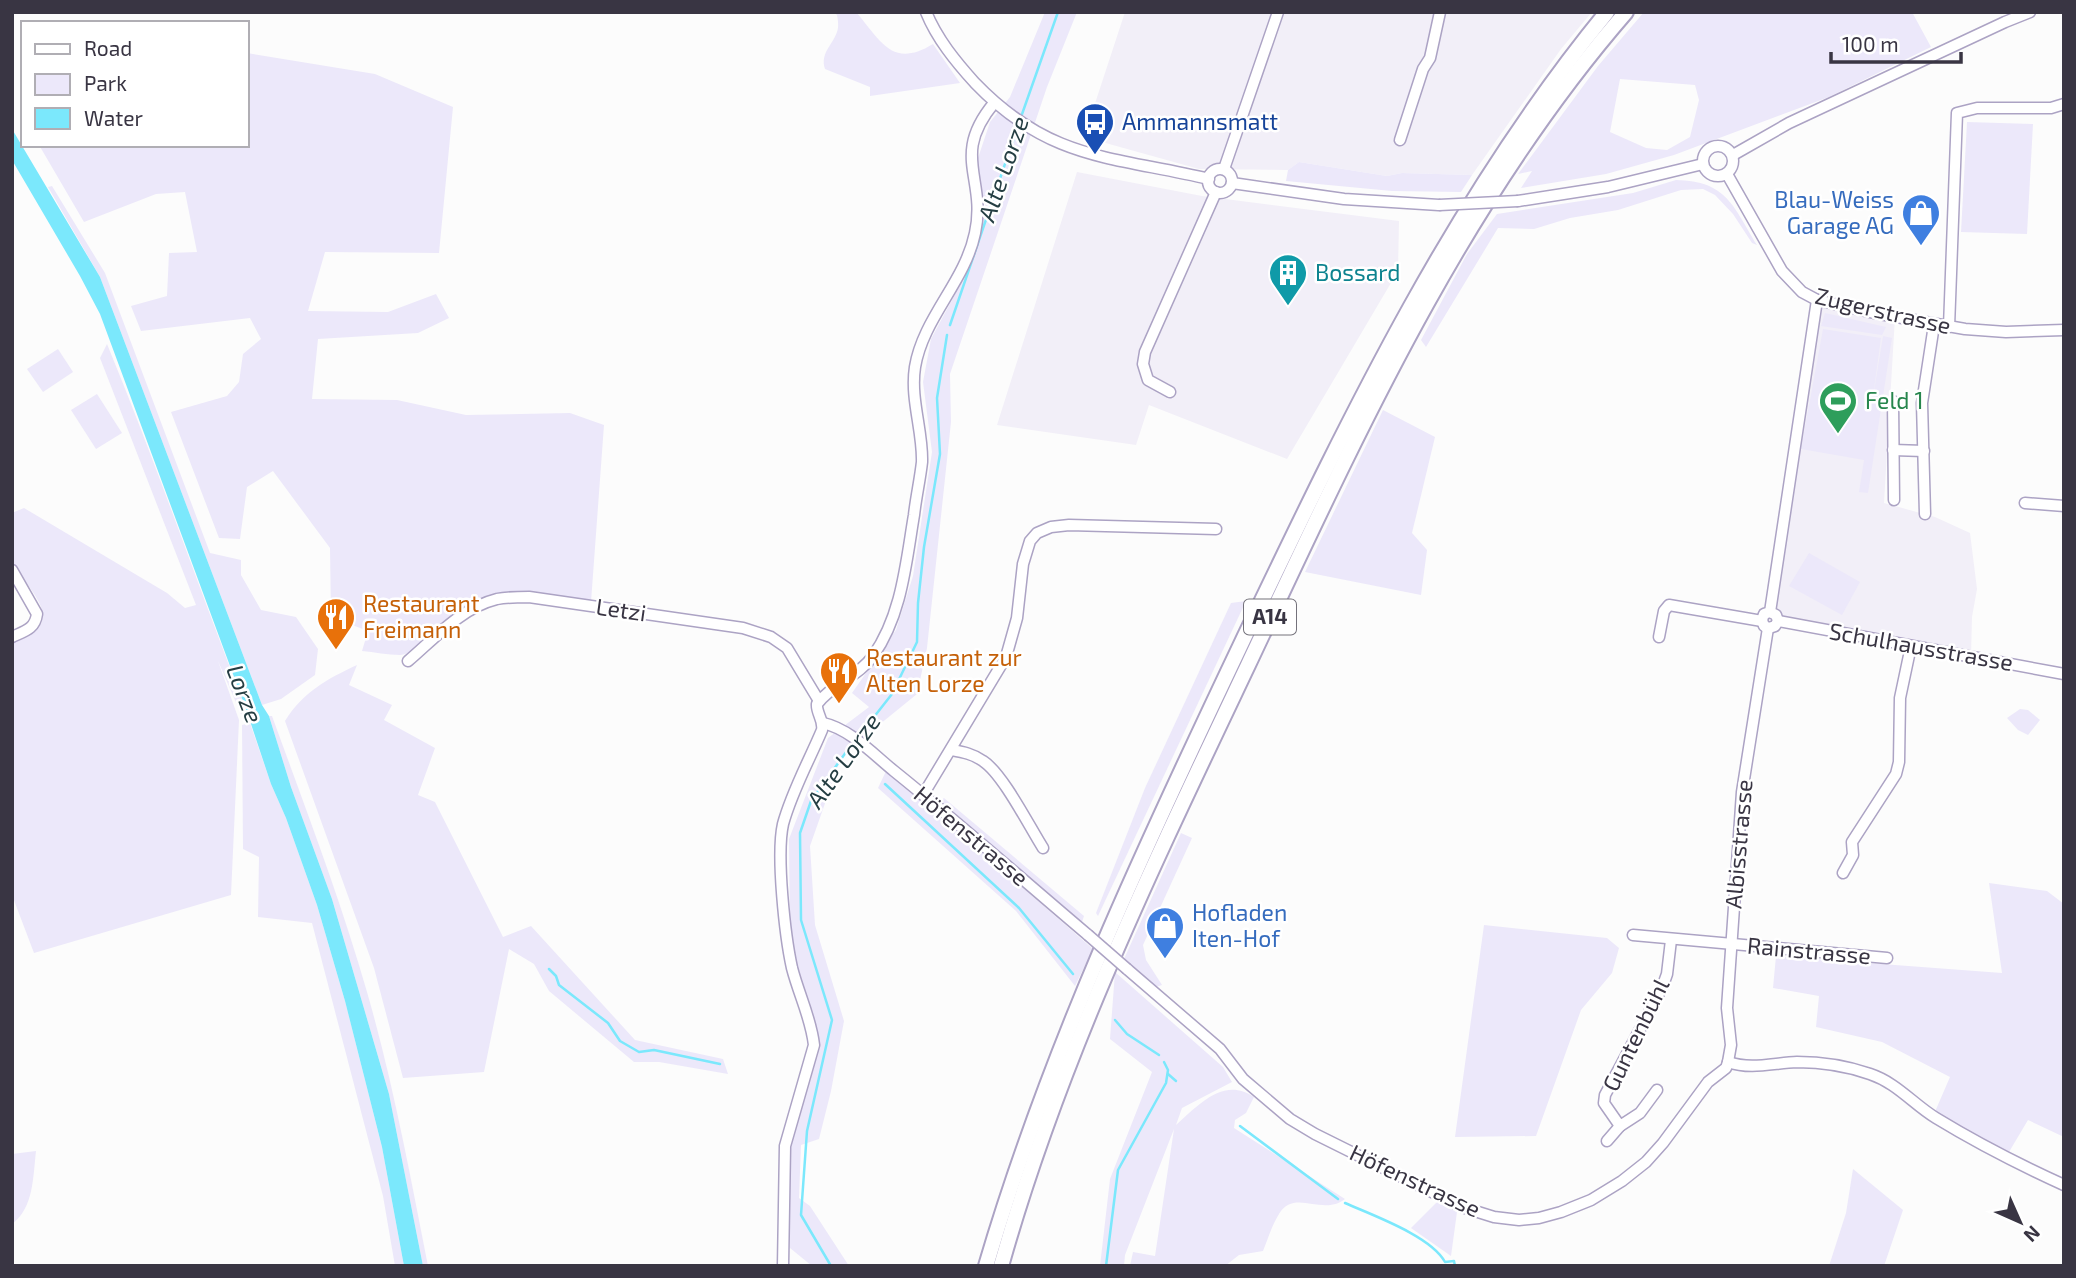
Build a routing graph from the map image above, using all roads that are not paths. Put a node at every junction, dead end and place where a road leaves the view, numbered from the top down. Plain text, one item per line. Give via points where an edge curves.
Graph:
1 (926, 12) edge
2 (1278, 12) edge
3 (1440, 12) edge
4 (1607, 12) edge
5 (1626, 12) edge
6 (2031, 12) edge
7 (2064, 104) edge
8 (999, 106) junction
9 (1400, 141) dead end
10 (1732, 155) junction
11 (1703, 164) junction
12 (1224, 169) junction
13 (1727, 174) junction
14 (1209, 179) junction
15 (1232, 183) junction
16 (1216, 192) junction
17 (1816, 300) junction
18 (1934, 325) junction
19 (1949, 327) junction
20 (2064, 330) edge
21 (1170, 392) dead end
22 (1893, 401) dead end
23 (1893, 450) junction
24 (1924, 451) junction
25 (1894, 500) dead end
26 (2025, 503) dead end
27 (2064, 506) edge
28 (1925, 514) dead end
29 (1216, 529) dead end
30 (12, 570) edge
31 (1770, 612) junction
32 (1778, 621) junction
33 (1765, 624) junction
34 (12, 637) edge
35 (1659, 637) dead end
36 (1911, 646) junction
37 (408, 661) dead end
38 (2064, 674) edge
39 (819, 701) junction
40 (823, 723) junction
41 (952, 750) junction
42 (923, 795) junction
43 (1043, 848) dead end
44 (1843, 873) dead end
45 (1633, 935) dead end
46 (1671, 940) junction
47 (1730, 945) junction
48 (1887, 958) dead end
49 (1728, 1062) junction
50 (1657, 1090) dead end
51 (1620, 1126) junction
52 (1607, 1141) dead end
53 (2064, 1185) edge
54 (783, 1266) edge
55 (986, 1266) edge
56 (1001, 1266) edge

1 - 8 street via 959,65
2 - 12 street
3 - 9 street via 1430,58
4 - 55 highway, A14 via 1478,191 1404,317 1334,451 1097,956 1035,1114
5 - 56 highway, A14 via 1549,111 1478,218 1399,355 1345,463 1110,963 1048,1121
6 - 10 street via 1789,123
7 - 19 street via 1957,113
8 - 14 street via 1044,136 1095,156
8 - 39 street via 979,123 973,136 979,214 975,236 920,345 915,369 922,462 896,607 867,664
10 - 11 street via 1726,148 1711,147
10 - 13 street via 1733,165
11 - 13 street via 1713,175
11 - 15 street, bridge via 1608,187 1518,201 1439,205 1344,199
12 - 14 street via 1213,171
12 - 15 street
13 - 17 street, Zugerstrasse via 1782,271
14 - 16 street
15 - 16 street via 1226,191
16 - 21 street via 1145,352 1148,380
17 - 18 street, Zugerstrasse
17 - 31 street
18 - 19 street, Zugerstrasse
18 - 24 street via 1923,391
19 - 20 street, Zugerstrasse via 2006,332
22 - 23 street
23 - 24 street
23 - 25 street
24 - 28 street
26 - 27 street
29 - 41 street via 1069,525 1037,533 1023,564 1017,618 1006,657
30 - 34 street via 37,614 32,628
31 - 32 street
31 - 33 street via 1764,614
32 - 33 street via 1775,626
32 - 36 street, Schulhausstrasse
33 - 35 street via 1669,605
33 - 47 street, Albisstrasse via 1742,792
36 - 38 street, Schulhausstrasse
36 - 44 street via 1900,698 1896,774 1852,842 1853,855
37 - 39 street, Letzi via 475,607 499,599 530,597 743,628 771,637 787,648
39 - 40 street
40 - 42 street, Höfenstrasse via 859,743
40 - 54 street via 790,801 781,844 789,950 814,1045 785,1146
41 - 42 street
41 - 43 street, Höfenstrasse via 986,763
42 - 49 street, Höfenstrasse, bridge via 1220,1049 1242,1079 1290,1119 1462,1207 1519,1220 1561,1212 1591,1200 1646,1162
45 - 46 street, Rainstrasse
46 - 47 street, Rainstrasse
46 - 51 street, Guntenbühl via 1662,988 1605,1095 1604,1103
47 - 48 street, Rainstrasse
47 - 49 street, Albisstrasse
49 - 53 street via 1741,1066 1829,1064 1871,1074 1892,1084 1934,1117
50 - 51 street, Guntenbühl via 1640,1113
51 - 52 street, Guntenbühl

